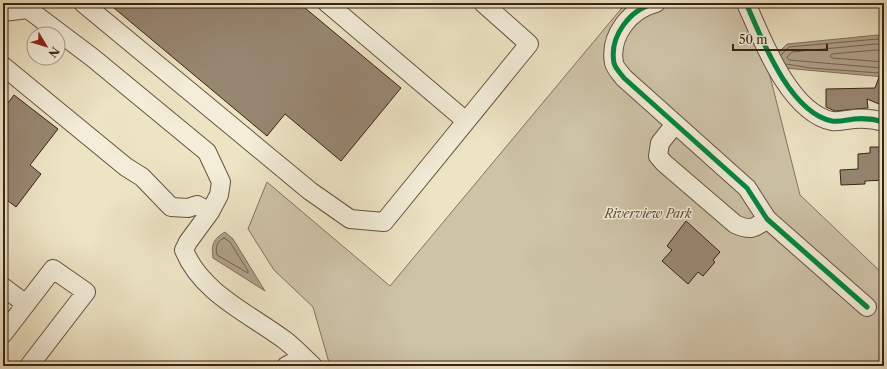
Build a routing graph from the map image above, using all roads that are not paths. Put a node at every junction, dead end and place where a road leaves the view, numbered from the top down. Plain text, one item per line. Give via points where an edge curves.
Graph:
1 (83, 3) edge
2 (327, 3) edge
3 (483, 3) edge
4 (656, 3) edge
5 (746, 3) edge
6 (26, 6) edge
7 (3, 12) edge
8 (3, 66) edge
9 (466, 121) junction
10 (884, 122) edge
11 (675, 124) junction
12 (210, 212) junction
13 (766, 219) junction
14 (3, 287) edge
15 (26, 304) junction
16 (867, 307) dead end
17 (3, 334) edge
18 (29, 366) edge
19 (286, 366) edge
20 (305, 366) edge
21 (313, 366) edge

1 - 9 street via 310,191 350,219 384,222
2 - 9 street
3 - 9 street via 529,44
4 - 11 street via 636,11 620,29 613,47 614,64 624,78
5 - 10 street via 772,63 811,111 822,118 834,121 860,119
6 - 7 street
6 - 12 street via 208,152 220,182 219,195
8 - 12 street via 126,167 142,177 170,207 188,208 197,205
11 - 13 street via 747,188
11 - 13 street via 660,143 658,156 735,224 746,229 756,228
12 - 21 street via 184,250 188,260 208,286 287,342
13 - 16 street
14 - 15 street
15 - 17 street
15 - 18 street via 53,269 86,292
19 - 20 street via 292,363

